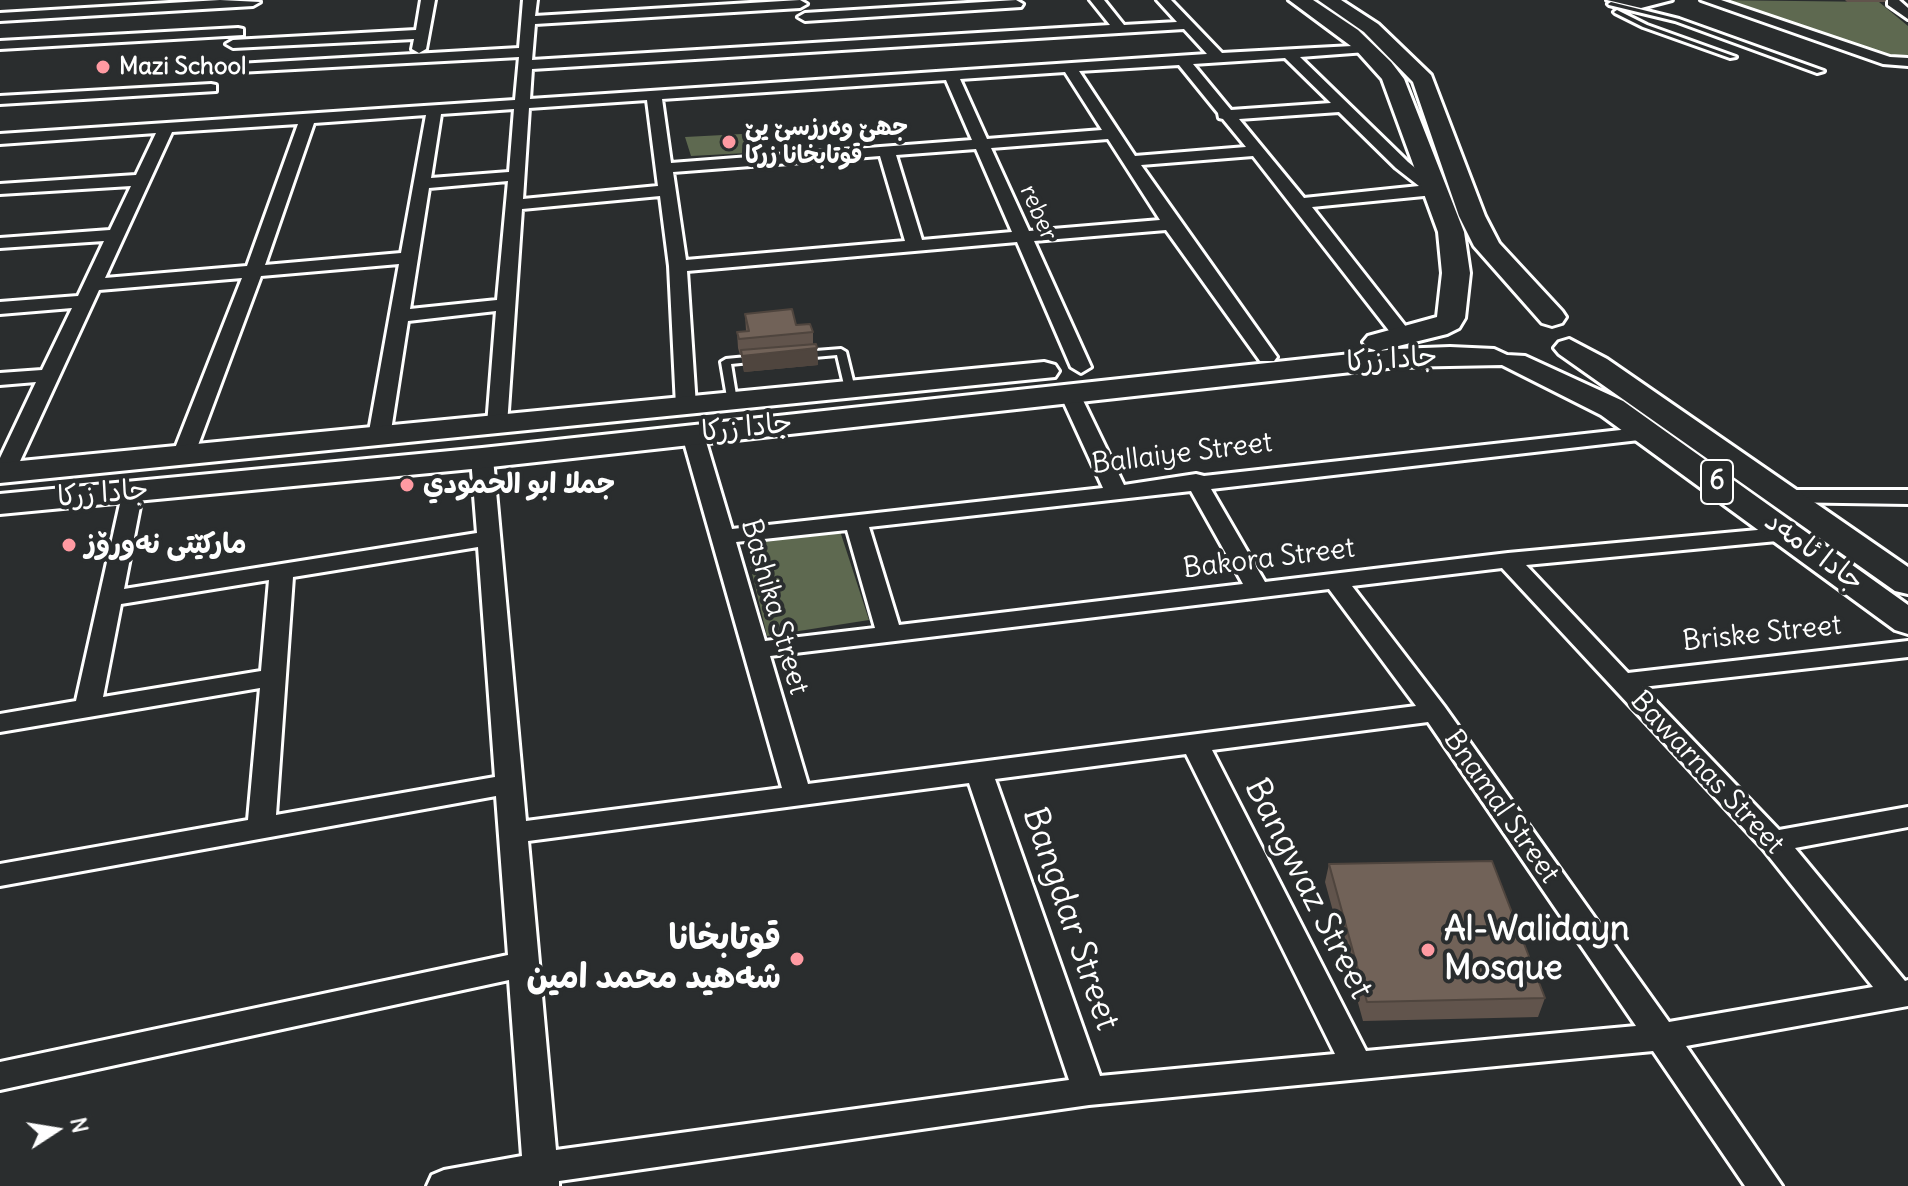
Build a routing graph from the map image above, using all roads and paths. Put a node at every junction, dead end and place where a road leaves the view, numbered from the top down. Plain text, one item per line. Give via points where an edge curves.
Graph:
1 (428, 0) edge
2 (530, 0) edge
3 (1097, 0) edge
4 (1164, 0) edge
5 (1299, 0) edge
6 (1328, 0) edge
7 (1665, 0) edge
8 (1708, 0) edge
9 (254, 1) edge
10 (1612, 1) edge
11 (1893, 2) dead end
12 (162, 4) edge
13 (801, 7) edge
14 (92, 11) junction
15 (1024, 15) edge
16 (1908, 15) edge
17 (0, 17) edge
18 (528, 20) junction
19 (1187, 25) junction
20 (1120, 29) junction
21 (717, 30) junction
22 (422, 34) junction
23 (621, 37) junction
24 (236, 38) junction
25 (68, 41) junction
26 (0, 45) edge
27 (1366, 48) junction
28 (1289, 54) junction
29 (1732, 57) dead end
30 (417, 58) junction
31 (524, 58) junction
32 (1219, 59) junction
33 (959, 61) junction
34 (1183, 61) junction
35 (821, 62) junction
36 (1908, 62) edge
37 (220, 69) junction
38 (1070, 69) junction
39 (1820, 71) dead end
40 (654, 96) junction
41 (1, 101) edge
42 (519, 105) junction
43 (202, 107) junction
44 (1343, 107) junction
45 (434, 111) junction
46 (1224, 115) junction
47 (307, 120) junction
48 (166, 129) junction
49 (1113, 134) junction
50 (0, 139) edge
51 (982, 143) junction
52 (886, 150) junction
53 (1257, 151) junction
54 (1130, 161) junction
55 (664, 168) junction
56 (514, 176) junction
57 (142, 180) junction
58 (422, 184) junction
59 (0, 189) edge
60 (669, 190) junction
61 (1434, 190) junction
62 (1300, 203) junction
63 (512, 205) junction
64 (1171, 224) junction
65 (116, 235) junction
66 (1023, 238) junction
67 (0, 243) edge
68 (916, 248) junction
69 (409, 258) junction
70 (678, 266) junction
71 (254, 271) junction
72 (88, 293) junction
73 (505, 305) junction
74 (0, 308) edge
75 (1469, 312) junction
76 (399, 316) junction
77 (1552, 317) junction
78 (1404, 337) junction
79 (1569, 348) junction
80 (798, 356) edge
81 (1267, 357) junction
82 (769, 358) edge
83 (1504, 360) junction
84 (50, 375) junction
85 (0, 379) edge
86 (1075, 380) junction
87 (850, 389) junction
88 (946, 393) junction
89 (732, 401) junction
90 (689, 420) junction
91 (497, 425) junction
92 (1648, 433) junction
93 (379, 437) junction
94 (183, 456) junction
95 (482, 458) junction
96 (2, 472) edge
97 (1196, 481) junction
98 (132, 491) junction
99 (1116, 491) junction
100 (1786, 497) junction
101 (1908, 497) edge
102 (0, 504) edge
103 (856, 521) junction
104 (1790, 534) junction
105 (722, 537) junction
106 (489, 538) junction
107 (1508, 560) junction
108 (282, 572) junction
109 (1336, 581) junction
110 (1908, 583) edge
111 (1258, 590) junction
112 (109, 599) junction
113 (1908, 622) edge
114 (889, 634) junction
115 (1908, 649) edge
116 (756, 650) junction
117 (274, 677) junction
118 (1623, 682) junction
119 (88, 708) junction
120 (1435, 712) junction
121 (0, 723) edge
122 (1195, 744) junction
123 (979, 772) junction
124 (509, 784) junction
125 (798, 796) junction
126 (1908, 817) edge
127 (261, 828) junction
128 (513, 833) junction
129 (1773, 842) junction
130 (0, 875) edge
131 (525, 964) junction
132 (1902, 994) edge
133 (1661, 1037) junction
134 (1357, 1066) junction
135 (0, 1076) edge
136 (1089, 1091) junction
137 (542, 1177) edge
138 (444, 1186) edge
139 (1765, 1186) edge

1 - 22 street
2 - 18 street
3 - 20 street
4 - 19 street
5 - 27 main road
6 - 77 main road via 1371,28 1423,80 1487,246
7 - 10 street
8 - 36 street via 1888,61
9 - 12 street
9 - 24 street
10 - 29 lane via 1613,9 1645,26
10 - 39 lane
11 - 16 street
12 - 14 street
13 - 15 street
13 - 21 street
13 - 35 street
14 - 17 street
14 - 25 street
15 - 20 street
15 - 33 street
18 - 23 street
18 - 31 street
19 - 20 street
19 - 32 street
21 - 23 street
21 - 23 street
21 - 35 street
22 - 24 street
22 - 30 street
23 - 31 street
24 - 25 street
24 - 37 street
25 - 26 street
27 - 28 street
27 - 61 main road via 1393,79
28 - 32 street
28 - 44 street
30 - 31 street
30 - 37 street
31 - 42 street
32 - 34 street
33 - 35 street
33 - 35 street
33 - 38 street
33 - 51 street, reber
34 - 38 street
34 - 46 street
35 - 40 street
37 - 43 street
38 - 49 street
40 - 42 street
40 - 55 street, Bashika Street
41 - 43 street
42 - 45 street
42 - 56 street
43 - 47 street
43 - 48 street
44 - 46 street
44 - 61 street
45 - 47 street
45 - 58 street
46 - 53 street
47 - 71 street
48 - 50 street
48 - 57 street
49 - 51 street
49 - 54 street
51 - 52 street
51 - 66 street, reber
52 - 55 street
52 - 68 street
53 - 54 street
53 - 62 street
54 - 64 street
55 - 60 street, Bashika Street
56 - 58 street
56 - 63 street
57 - 59 street
57 - 65 street
58 - 69 street
60 - 63 street
60 - 70 street, Bashika Street
61 - 62 street
61 - 75 main road via 1451,232 1456,273
62 - 78 street
63 - 73 street
64 - 66 street
64 - 81 street
65 - 67 street
65 - 72 street
66 - 68 street
66 - 86 street, reber
68 - 70 street
69 - 71 street
69 - 76 street
70 - 90 street, Bashika Street
71 - 72 street
71 - 94 street
72 - 74 street
72 - 84 street
73 - 76 street
73 - 91 street
75 - 77 main road via 1528,308
75 - 78 main road, جادا زرکا
75 - 83 main road, جادا ئامەد via 1453,336
76 - 93 street
77 - 79 main road via 1570,335
78 - 81 main road, جادا زرکا
79 - 83 main road, جادا زرکا via 1550,359
79 - 100 main road, جادا ئامەد / 6
80 - 87 lane via 841,352
81 - 86 main road, جادا زرکا
82 - 89 lane via 726,362
83 - 86 main road, جادا زرکا via 1397,358
83 - 92 main road, جادا ئامەد / 6 via 1591,396
84 - 85 street
84 - 96 street
86 - 88 main road, جادا زرکا
86 - 99 street, reber
87 - 88 main road, جادا زرکا
87 - 89 main road, جادا زرکا
88 - 90 main road, جادا زرکا
89 - 90 main road, جادا زرکا
90 - 91 main road, جادا زرکا
90 - 95 main road, جادا زرکا
90 - 105 street, Bashika Street
91 - 93 main road, جادا زرکا
92 - 97 street, Ballaiye Street
92 - 104 main road, جادا ئامەد / 6
93 - 94 main road, جادا زرکا
94 - 96 main road, جادا زرکا
95 - 98 main road, جادا زرکا
95 - 106 street
97 - 99 street, Ballaiye Street
97 - 111 street
98 - 102 main road, جادا زرکا
98 - 112 street
99 - 103 street, Ballaiye Street
100 - 101 street
100 - 110 main road, جادا ئامەد / 6
103 - 105 street, Ballaiye Street
103 - 114 street
104 - 107 street, Bakora Street
104 - 113 main road, جادا ئامەد / 6
105 - 116 street, Bashika Street
106 - 108 street
106 - 124 street
107 - 109 street, Bakora Street
107 - 118 street, Bawarnas Street
108 - 112 street
108 - 117 street
109 - 111 street, Bakora Street
109 - 120 street, Bnamal Street
111 - 114 street, Bakora Street
112 - 119 street
114 - 116 street, Bakora Street
115 - 118 street, Briske Street
116 - 125 street, Bashika Street
117 - 119 street
117 - 127 street
118 - 129 street, Bawarnas Street
119 - 121 street
120 - 122 street
120 - 133 street, Bnamal Street
122 - 123 street
122 - 134 street, Bangwaz Street
123 - 125 street
123 - 136 street, Bangdar Street
124 - 127 street
124 - 128 street
125 - 128 street
126 - 129 street
127 - 130 street
128 - 131 street
129 - 132 street, Bawarnas Street
131 - 135 street
131 - 137 street
132 - 133 street
133 - 134 street
133 - 139 street, Bnamal Street
134 - 136 street
136 - 137 street
137 - 138 street

